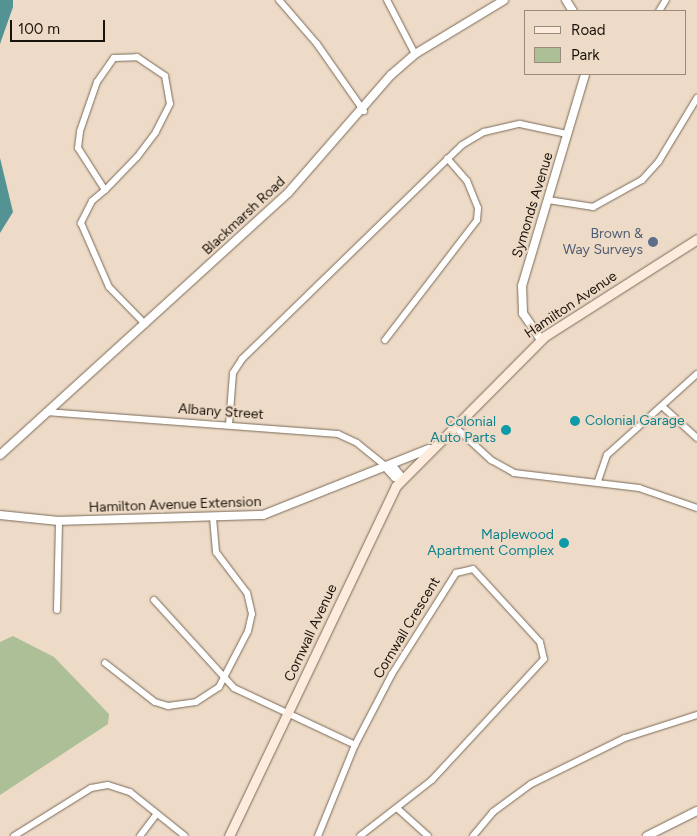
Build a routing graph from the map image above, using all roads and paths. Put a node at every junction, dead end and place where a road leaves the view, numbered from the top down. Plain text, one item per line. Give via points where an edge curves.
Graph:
1 (279, 0) edge
2 (387, 0) edge
3 (504, 0) edge
4 (415, 54) junction
5 (585, 75) edge
6 (697, 98) edge
7 (364, 111) junction
8 (567, 134) junction
9 (447, 158) junction
10 (105, 190) junction
11 (548, 200) junction
12 (697, 239) edge
13 (145, 324) junction
14 (385, 340) dead end
15 (540, 340) junction
16 (697, 374) edge
17 (662, 408) junction
18 (45, 412) junction
19 (228, 425) junction
20 (454, 425) junction
21 (697, 438) edge
22 (429, 449) junction
23 (0, 455) edge
24 (385, 466) junction
25 (402, 478) junction
26 (598, 481) junction
27 (697, 508) edge
28 (0, 515) edge
29 (213, 519) junction
30 (59, 521) junction
31 (154, 600) dead end
32 (56, 610) dead end
33 (105, 663) dead end
34 (225, 679) junction
35 (288, 713) junction
36 (697, 715) edge
37 (356, 745) junction
38 (398, 809) junction
39 (697, 812) edge
40 (156, 815) junction
41 (14, 836) edge
42 (140, 836) edge
43 (185, 836) edge
44 (229, 836) edge
45 (318, 836) edge
46 (360, 836) edge
47 (428, 836) edge
48 (473, 836) edge
49 (647, 836) edge

1 - 7 street
2 - 4 street
3 - 4 street, Blackmarsh Road
4 - 7 street, Blackmarsh Road via 391,75
5 - 8 street, Symonds Avenue
6 - 11 street via 659,161 642,180 593,207
7 - 13 street, Blackmarsh Road via 288,193
8 - 9 street via 532,125 507,125 473,137
8 - 11 street, Symonds Avenue
9 - 14 street via 467,180 478,208 477,220
9 - 19 street via 242,359 233,373
10 - 10 street via 156,132 170,104 165,76 137,57 114,58 97,82 80,131 78,148
10 - 13 street via 92,201 81,223 109,287
11 - 15 street, Symonds Avenue via 521,294 523,313
12 - 15 main road, Hamilton Avenue
13 - 18 street, Blackmarsh Road
15 - 20 main road, Hamilton Avenue
16 - 17 street
17 - 21 street
17 - 26 street via 607,454
18 - 19 street, Albany Street
18 - 23 street, Blackmarsh Road
19 - 24 street, Albany Street via 338,434 357,443
20 - 22 main road, Hamilton Avenue
20 - 26 street via 491,460 514,473
22 - 24 street, Hamilton Avenue Extension
22 - 25 main road, Cornwall Avenue
24 - 25 street, Albany Street
24 - 29 street, Hamilton Avenue Extension via 270,514
25 - 35 main road, Cornwall Avenue
26 - 27 street via 639,488
28 - 30 street, Hamilton Avenue Extension
29 - 30 street, Hamilton Avenue Extension
29 - 34 street via 216,552 248,593 251,608 248,631
30 - 32 street
31 - 34 street
33 - 34 street via 156,702 168,706 204,699
34 - 35 street via 244,693
35 - 37 street
35 - 44 main road, Cornwall Avenue
36 - 48 street via 625,738 531,784 493,812
37 - 38 street, Cornwall Crescent via 392,674 456,573 473,569 540,642 544,659 432,780
37 - 45 street, Cornwall Crescent
38 - 46 street, Cornwall Crescent
38 - 47 street
39 - 49 street
40 - 41 street via 125,789 102,785
40 - 42 street
40 - 43 street

